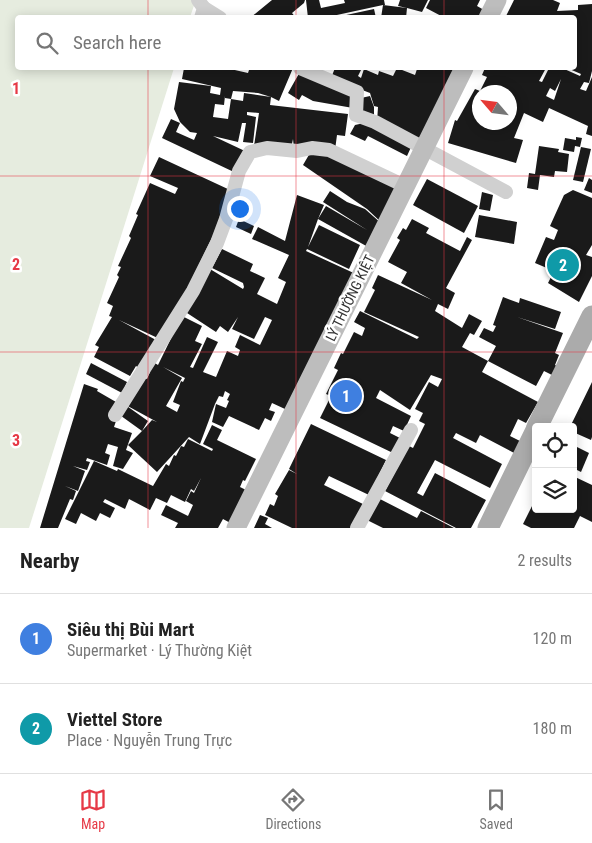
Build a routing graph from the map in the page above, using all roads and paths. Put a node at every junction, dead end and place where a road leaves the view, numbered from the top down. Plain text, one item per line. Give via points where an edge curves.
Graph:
1 (496, 0) edge
2 (201, 8) edge
3 (214, 15) edge
4 (489, 15) edge
5 (305, 70) edge
6 (463, 70) edge
7 (423, 150) junction
8 (405, 186) junction
9 (506, 192) dead end
10 (592, 316) edge
11 (114, 415) dead end
12 (539, 423) edge
13 (411, 430) dead end
14 (532, 439) edge
15 (490, 527) edge
16 (236, 528) edge
17 (357, 528) edge

1 - 4 street
2 - 3 street
5 - 7 street via 357,92 356,115 375,122
6 - 7 street, LÝ THƯỜNG KIỆT
7 - 8 street, LÝ THƯỜNG KIỆT
7 - 9 street
8 - 11 street via 329,150 267,148 250,152 239,171 217,244 197,284
8 - 16 street, LÝ THƯỜNG KIỆT
10 - 12 main road
13 - 17 street
14 - 15 main road

